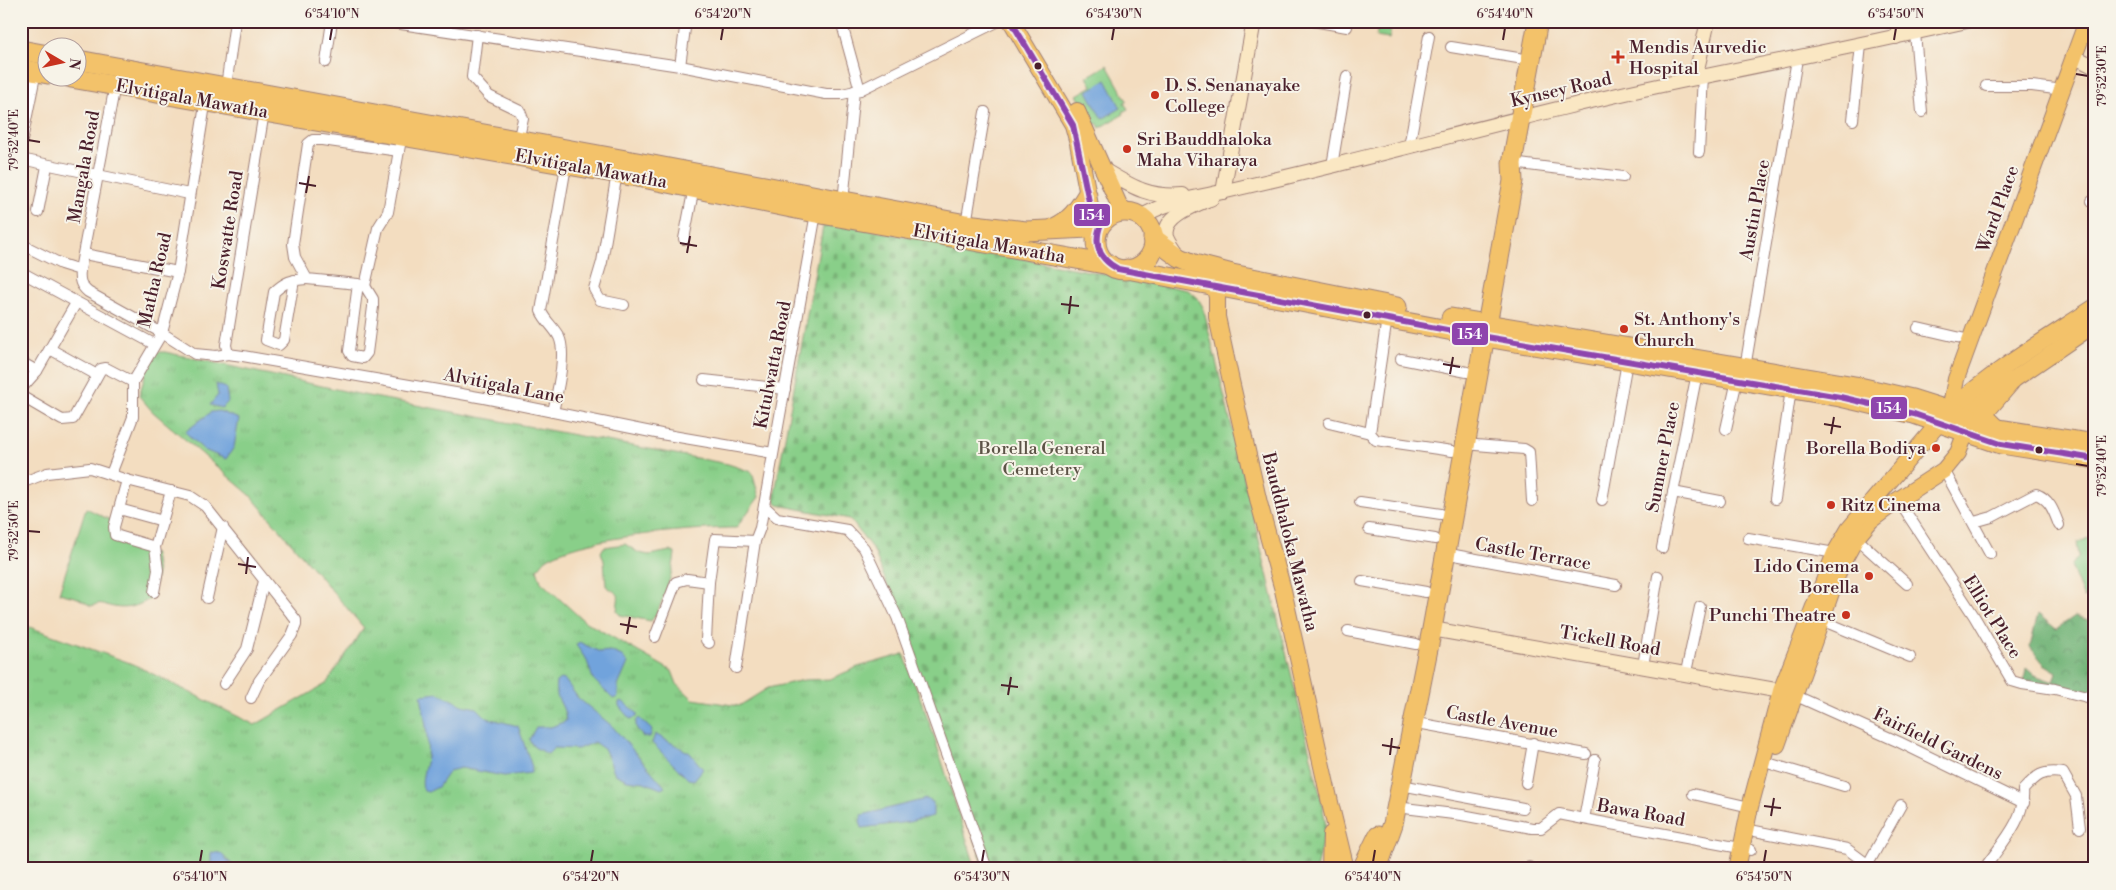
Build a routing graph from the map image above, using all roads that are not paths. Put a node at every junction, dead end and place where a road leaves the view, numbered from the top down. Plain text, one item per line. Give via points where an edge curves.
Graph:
1 (235, 21) edge
2 (332, 21) edge
3 (381, 21) edge
4 (686, 21) edge
5 (841, 21) edge
6 (998, 21) edge
7 (1011, 21) edge
8 (1023, 21) edge
9 (1254, 21) edge
10 (1313, 21) edge
11 (1708, 21) edge
12 (1901, 21) edge
13 (1967, 21) edge
14 (1536, 22) edge
15 (2083, 26) edge
16 (1347, 27) dead end
17 (1915, 33) junction
18 (477, 35) junction
19 (1429, 36) dead end
20 (1896, 37) junction
21 (1861, 45) junction
22 (1451, 47) dead end
23 (21, 50) edge
24 (38, 53) edge
25 (2075, 57) junction
26 (1797, 58) junction
27 (1530, 60) junction
28 (88, 62) edge
29 (326, 62) dead end
30 (680, 66) junction
31 (2095, 67) edge
32 (35, 71) edge
33 (1347, 76) dead end
34 (1699, 77) junction
35 (88, 81) edge
36 (115, 85) junction
37 (1986, 86) dead end
38 (2063, 90) junction
39 (214, 91) junction
40 (857, 91) junction
41 (264, 112) junction
42 (985, 112) dead end
43 (1922, 112) dead end
44 (1520, 118) junction
45 (1853, 120) dead end
46 (518, 142) junction
47 (401, 144) junction
48 (21, 145) edge
49 (496, 145) junction
50 (1409, 147) junction
51 (1699, 152) dead end
52 (21, 159) edge
53 (1512, 163) junction
54 (47, 166) junction
55 (566, 166) junction
56 (1332, 166) junction
57 (1102, 169) junction
58 (617, 173) junction
59 (98, 176) junction
60 (1623, 177) dead end
61 (694, 188) junction
62 (1224, 192) junction
63 (189, 194) junction
64 (1087, 195) junction
65 (842, 202) junction
66 (38, 212) dead end
67 (816, 213) junction
68 (1135, 215) junction
69 (1174, 217) junction
70 (966, 224) junction
71 (1101, 224) junction
72 (1052, 228) junction
73 (1153, 238) junction
74 (684, 239) dead end
75 (21, 244) edge
76 (84, 254) junction
77 (1180, 258) junction
78 (1119, 268) junction
79 (80, 270) junction
80 (21, 272) edge
81 (178, 272) junction
82 (308, 279) junction
83 (294, 280) junction
84 (362, 285) junction
85 (1214, 286) junction
86 (76, 302) junction
87 (624, 305) dead end
88 (2095, 307) edge
89 (1387, 318) junction
90 (2095, 324) edge
91 (1918, 328) dead end
92 (1481, 329) junction
93 (162, 333) junction
94 (1970, 340) junction
95 (154, 344) junction
96 (50, 350) junction
97 (228, 354) junction
98 (1401, 358) dead end
99 (21, 362) edge
100 (1627, 362) junction
101 (37, 371) junction
102 (1467, 372) junction
103 (1697, 373) junction
104 (1741, 374) junction
105 (97, 375) junction
106 (704, 380) dead end
107 (132, 382) junction
108 (2010, 382) junction
109 (21, 389) edge
110 (784, 389) junction
111 (1791, 389) junction
112 (21, 396) edge
113 (553, 412) junction
114 (1956, 420) junction
115 (1329, 423) dead end
116 (1726, 428) dead end
117 (1998, 429) junction
118 (1372, 436) junction
119 (2095, 444) edge
120 (1458, 448) junction
121 (773, 453) junction
122 (2095, 459) edge
123 (1944, 470) junction
124 (111, 474) junction
125 (128, 480) junction
126 (21, 483) edge
127 (171, 491) junction
128 (1673, 492) junction
129 (1775, 499) dead end
130 (1602, 500) dead end
131 (1898, 500) junction
132 (1532, 501) dead end
133 (1720, 501) dead end
134 (1360, 502) dead end
135 (764, 506) junction
136 (119, 509) junction
137 (1440, 514) junction
138 (163, 521) junction
139 (1974, 522) junction
140 (2059, 525) dead end
141 (223, 527) junction
142 (1369, 529) dead end
143 (1748, 538) dead end
144 (1856, 538) junction
145 (755, 541) junction
146 (1440, 546) junction
147 (155, 547) junction
148 (1662, 548) dead end
149 (1835, 553) junction
150 (1990, 554) dead end
151 (1658, 576) dead end
152 (264, 580) junction
153 (1362, 581) dead end
154 (709, 582) junction
155 (1907, 584) dead end
156 (1616, 585) dead end
157 (154, 592) dead end
158 (1426, 592) junction
159 (207, 598) dead end
160 (1700, 607) dead end
161 (1821, 620) junction
162 (1432, 629) junction
163 (1348, 631) dead end
164 (655, 637) dead end
165 (709, 643) dead end
166 (1416, 644) junction
167 (1910, 657) dead end
168 (1643, 666) junction
169 (736, 668) dead end
170 (1686, 672) junction
171 (224, 684) dead end
172 (1787, 693) junction
173 (251, 698) dead end
174 (2095, 699) edge
175 (1412, 722) junction
176 (1533, 743) junction
177 (1586, 754) dead end
178 (1595, 760) dead end
179 (1771, 764) junction
180 (1526, 783) dead end
181 (1401, 785) junction
182 (1844, 786) dead end
183 (1693, 794) dead end
184 (2024, 803) junction
185 (1901, 805) dead end
186 (1331, 807) junction
187 (1396, 807) junction
188 (1750, 807) junction
189 (1523, 808) dead end
190 (1584, 819) junction
191 (2080, 828) dead end
192 (1755, 831) junction
193 (1746, 849) junction
194 (1871, 866) edge
195 (1989, 867) edge
196 (987, 869) edge
197 (1330, 869) edge
198 (1346, 869) edge
199 (1362, 869) edge
200 (1377, 869) edge
201 (1737, 869) edge
202 (1748, 869) edge

1 - 39 street, Matha Road
2 - 29 street
3 - 18 street
4 - 30 street
5 - 40 street
6 - 40 street
7 - 64 main road via 1073,125
8 - 57 main road via 1076,111
9 - 62 street
10 - 16 street
11 - 34 street
12 - 20 street
13 - 17 street, Kynsey Road
14 - 27 highway
15 - 25 main road, Ward Place
17 - 20 street, Kynsey Road
17 - 43 street
18 - 30 street
18 - 46 street via 472,77 489,96 520,110 523,118
19 - 50 street
20 - 21 street, Kynsey Road
21 - 26 street, Kynsey Road
21 - 45 street
22 - 27 street
23 - 24 highway
25 - 31 street
25 - 38 main road, Ward Place
26 - 34 street, Kynsey Road
26 - 104 street, Austin Place
27 - 44 highway
28 - 39 highway, Elvitigala Mawatha
30 - 40 street via 826,94
32 - 48 street
33 - 56 street
34 - 44 street, Kynsey Road
34 - 51 street
35 - 36 highway, Elvitigala Mawatha
36 - 39 highway, Elvitigala Mawatha
36 - 59 street, Mangala Road
37 - 38 street
38 - 94 main road, Ward Place
39 - 41 highway, Elvitigala Mawatha
39 - 49 highway, Elvitigala Mawatha
39 - 63 street, Matha Road
40 - 65 street
41 - 47 highway, Elvitigala Mawatha
41 - 97 street, Koswatte Road via 226,345
42 - 70 street
44 - 50 street, Kynsey Road
44 - 53 highway
46 - 49 highway, Elvitigala Mawatha
46 - 65 highway, Elvitigala Mawatha
47 - 49 highway, Elvitigala Mawatha
47 - 82 street via 313,140 308,144 293,244 295,257
47 - 84 street via 388,212 378,228
49 - 55 highway, Elvitigala Mawatha
50 - 56 street, Kynsey Road
52 - 54 street
53 - 60 street
53 - 92 highway via 1504,179
54 - 59 street
54 - 66 street
55 - 58 highway, Elvitigala Mawatha
55 - 113 street via 540,311 562,344 560,379
56 - 62 street, Kynsey Road
57 - 62 street via 1147,193 1176,196
57 - 68 main road via 1120,207
58 - 61 highway, Elvitigala Mawatha
58 - 87 street via 602,262 594,289 600,300
59 - 63 street
59 - 76 street, Mangala Road
61 - 67 highway, Elvitigala Mawatha
61 - 74 street
62 - 68 street, Kynsey Road via 1192,197
62 - 69 street, Kynsey Road
63 - 81 street, Matha Road
64 - 71 main road via 1092,216
64 - 72 highway via 1078,211 1065,223
65 - 70 highway, Elvitigala Mawatha
67 - 78 highway, Elvitigala Mawatha
67 - 110 street, Kitulwatta Road
68 - 71 highway via 1113,214
68 - 73 highway via 1147,223
69 - 73 street, Kynsey Road
69 - 77 street via 1166,231
70 - 72 highway, Elvitigala Mawatha via 1026,231
71 - 72 highway, Elvitigala Mawatha via 1089,228
71 - 78 highway via 1097,232 1098,251 1103,259
73 - 77 highway
73 - 78 highway via 1149,256 1144,262 1136,267
75 - 79 street
76 - 79 street, Mangala Road
76 - 81 street
77 - 85 main road
77 - 92 highway via 1232,274
78 - 85 highway, Elvitigala Mawatha
79 - 93 street, Alvitigala Lane via 82,287 88,292
80 - 86 street
81 - 93 street, Matha Road
82 - 83 street
82 - 84 street
83 - 83 street via 274,292 266,340 269,342 279,345 284,340
84 - 84 street via 373,299 363,358 352,356 349,351
85 - 89 highway, Elvitigala Mawatha
85 - 186 main road, Bauddhaloka Mawatha via 1230,381 1283,590
86 - 95 street
86 - 96 street
88 - 114 main road via 1987,379
89 - 92 highway, Elvitigala Mawatha
89 - 118 street
90 - 108 main road
91 - 94 street
92 - 100 highway
92 - 102 highway
92 - 104 highway
92 - 120 highway
93 - 95 street, Matha Road
93 - 97 street, Alvitigala Lane via 195,354
94 - 114 main road, Ward Place via 1956,379
95 - 107 street, Matha Road
96 - 101 street
96 - 105 street
97 - 113 street, Alvitigala Lane
98 - 102 street
99 - 101 street
100 - 103 highway
100 - 130 street
101 - 109 street
102 - 120 highway
103 - 104 highway
103 - 128 street, Sumner Place
104 - 111 highway
104 - 114 highway via 1855,386 1912,399
104 - 116 street, Austin Place
105 - 107 street via 106,368
105 - 112 street via 69,421
106 - 110 street
107 - 124 street via 133,418
108 - 114 main road via 1974,404
108 - 117 highway via 1986,410 1985,417
110 - 121 street, Kitulwatta Road
111 - 114 highway
111 - 129 street
113 - 121 street, Alvitigala Lane
114 - 117 highway
114 - 122 highway via 2000,444
114 - 123 main road, Ward Place via 1958,453
114 - 149 main road via 1873,499
115 - 118 street
117 - 119 highway
118 - 120 street
120 - 132 street via 1524,449 1529,452
120 - 137 highway
120 - 146 highway
121 - 135 street, Kitulwatta Road
123 - 131 main road, Ward Place
123 - 139 street
124 - 125 street
124 - 126 street via 90,468 47,473
125 - 127 street
125 - 136 street
127 - 138 street
127 - 141 street via 190,496 205,506
128 - 133 street
128 - 148 street, Sumner Place
131 - 144 main road, Ward Place via 1871,520
131 - 174 street, Elliot Place via 2012,680
134 - 137 street
135 - 145 street, Kitulwatta Road
135 - 196 street via 777,518 847,530 864,548 897,617
136 - 138 street
136 - 147 street via 114,527 116,535
137 - 146 highway
138 - 147 street
139 - 140 street via 2036,494 2044,497 2050,505
139 - 150 street
141 - 152 street
141 - 159 street
142 - 146 street, Castle Terrace
143 - 149 street
144 - 155 street
144 - 161 main road, Ward Place via 1840,567
145 - 154 street via 715,539
145 - 169 street, Kitulwatta Road
146 - 156 street, Castle Terrace
146 - 158 highway
146 - 162 highway
147 - 157 street via 158,570
149 - 172 main road
151 - 168 street
152 - 171 street via 247,649
152 - 173 street via 296,620 296,625
153 - 158 street
154 - 164 street via 687,579 676,582
154 - 165 street via 706,640
158 - 166 highway
160 - 170 street
161 - 167 street
161 - 172 main road, Ward Place
162 - 168 street, Tickell Road
162 - 175 highway
163 - 166 street
166 - 199 highway via 1380,829
168 - 170 street, Tickell Road
170 - 172 street, Tickell Road
172 - 179 main road
172 - 184 street, Fairfield Gardens via 1899,742
172 - 188 main road
175 - 176 street, Castle Avenue
175 - 181 highway
176 - 177 street, Castle Avenue
176 - 180 street
178 - 190 street, Bawa Road
179 - 182 street
179 - 192 main road
181 - 187 highway
181 - 189 street
183 - 188 street
184 - 191 street via 2023,790 2036,776 2050,771 2063,773 2076,796
184 - 195 street via 2017,822
185 - 194 street
186 - 197 main road, Bauddhaloka Mawatha
186 - 198 main road, Bauddhaloka Mawatha
187 - 190 street via 1532,828 1541,828 1559,814
187 - 200 highway via 1389,840
188 - 193 main road
190 - 193 street, Bawa Road
192 - 193 main road
192 - 194 street via 1847,849
193 - 201 main road
193 - 202 main road

